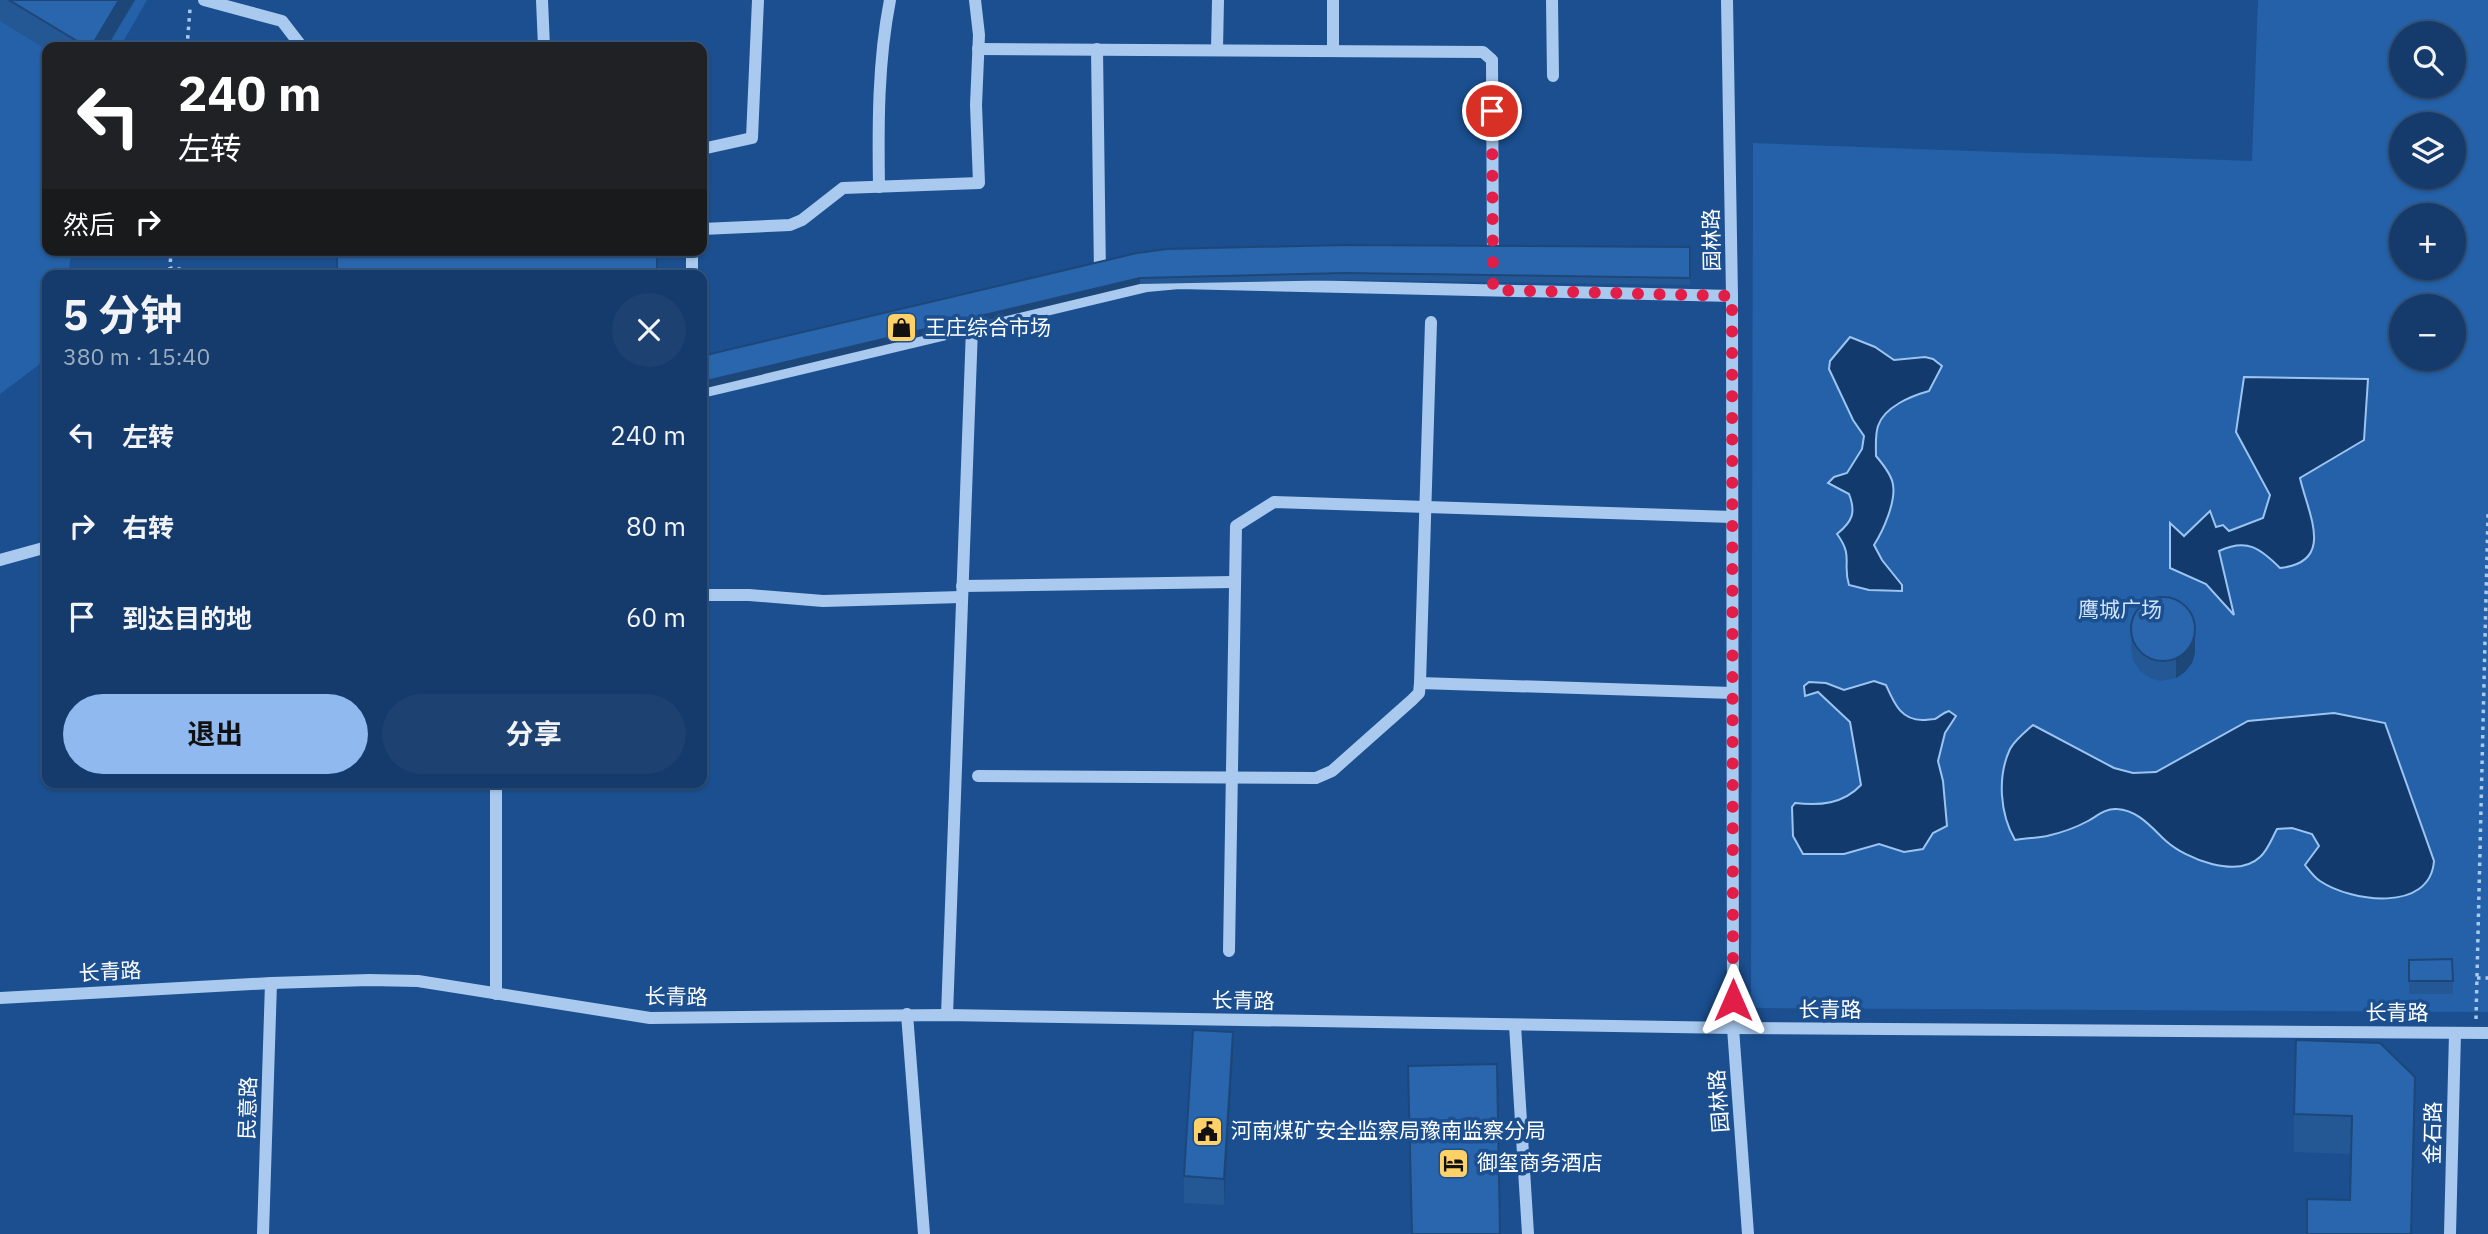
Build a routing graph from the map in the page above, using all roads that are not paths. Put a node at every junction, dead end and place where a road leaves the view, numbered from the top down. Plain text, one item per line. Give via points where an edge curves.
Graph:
1 (204, 0) edge
2 (542, 0) edge
3 (758, 0) edge
4 (890, 0) edge
5 (975, 0) edge
6 (1218, 0) edge
7 (1333, 0) edge
8 (1552, 0) edge
9 (1727, 0) edge
10 (298, 42) edge
11 (544, 42) edge
12 (1097, 49) junction
13 (1217, 49) junction
14 (1333, 49) junction
15 (978, 50) junction
16 (1553, 76) dead end
17 (707, 148) edge
18 (879, 187) junction
19 (707, 229) edge
20 (1493, 290) junction
21 (1100, 294) edge
22 (1732, 296) junction
23 (1430, 322) dead end
24 (972, 328) junction
25 (707, 391) edge
26 (1426, 508) junction
27 (1731, 517) junction
28 (42, 548) edge
29 (0, 560) edge
30 (1234, 582) junction
31 (961, 591) junction
32 (707, 595) edge
33 (1420, 683) junction
34 (1732, 693) junction
35 (978, 776) dead end
36 (1231, 777) junction
37 (496, 788) edge
38 (1230, 951) dead end
39 (271, 982) junction
40 (496, 993) junction
41 (0, 998) edge
42 (907, 1014) junction
43 (947, 1015) junction
44 (1515, 1025) junction
45 (1733, 1028) junction
46 (2455, 1033) junction
47 (2482, 1033) edge
48 (263, 1234) edge
49 (924, 1234) edge
50 (1528, 1234) edge
51 (1748, 1234) edge
52 (2450, 1234) edge

1 - 10 street via 282,21
2 - 11 street
3 - 17 street via 752,138
4 - 18 street via 883,33
5 - 15 street
6 - 13 street
7 - 14 street
8 - 16 street
9 - 22 street, 园林路
12 - 13 street
12 - 15 street
12 - 21 street
13 - 14 street
14 - 20 street via 1483,52 1492,60
15 - 18 street via 979,183
18 - 19 street via 843,188 790,225
20 - 22 street
20 - 24 street via 1179,283 1147,286
22 - 27 street, 园林路
23 - 26 street
24 - 25 street
24 - 31 street
26 - 27 street
26 - 30 street via 1273,502 1236,526
26 - 33 street
27 - 34 street, 园林路
28 - 29 street
30 - 31 street
30 - 36 street
31 - 32 street via 822,601
31 - 43 street
33 - 34 street
33 - 36 street via 1412,700 1332,771 1316,778
34 - 45 street, 园林路
35 - 36 street
36 - 38 street
37 - 40 street
39 - 40 street, 长青路 via 418,981
39 - 41 street, 长青路
39 - 48 street, 民意路
40 - 42 street, 长青路 via 650,1018
42 - 43 street, 长青路
42 - 49 street
43 - 44 street, 长青路
44 - 45 street, 长青路
44 - 50 street
45 - 46 street, 长青路
45 - 51 street, 园林路
46 - 47 street, 长青路
46 - 52 street, 金石路

